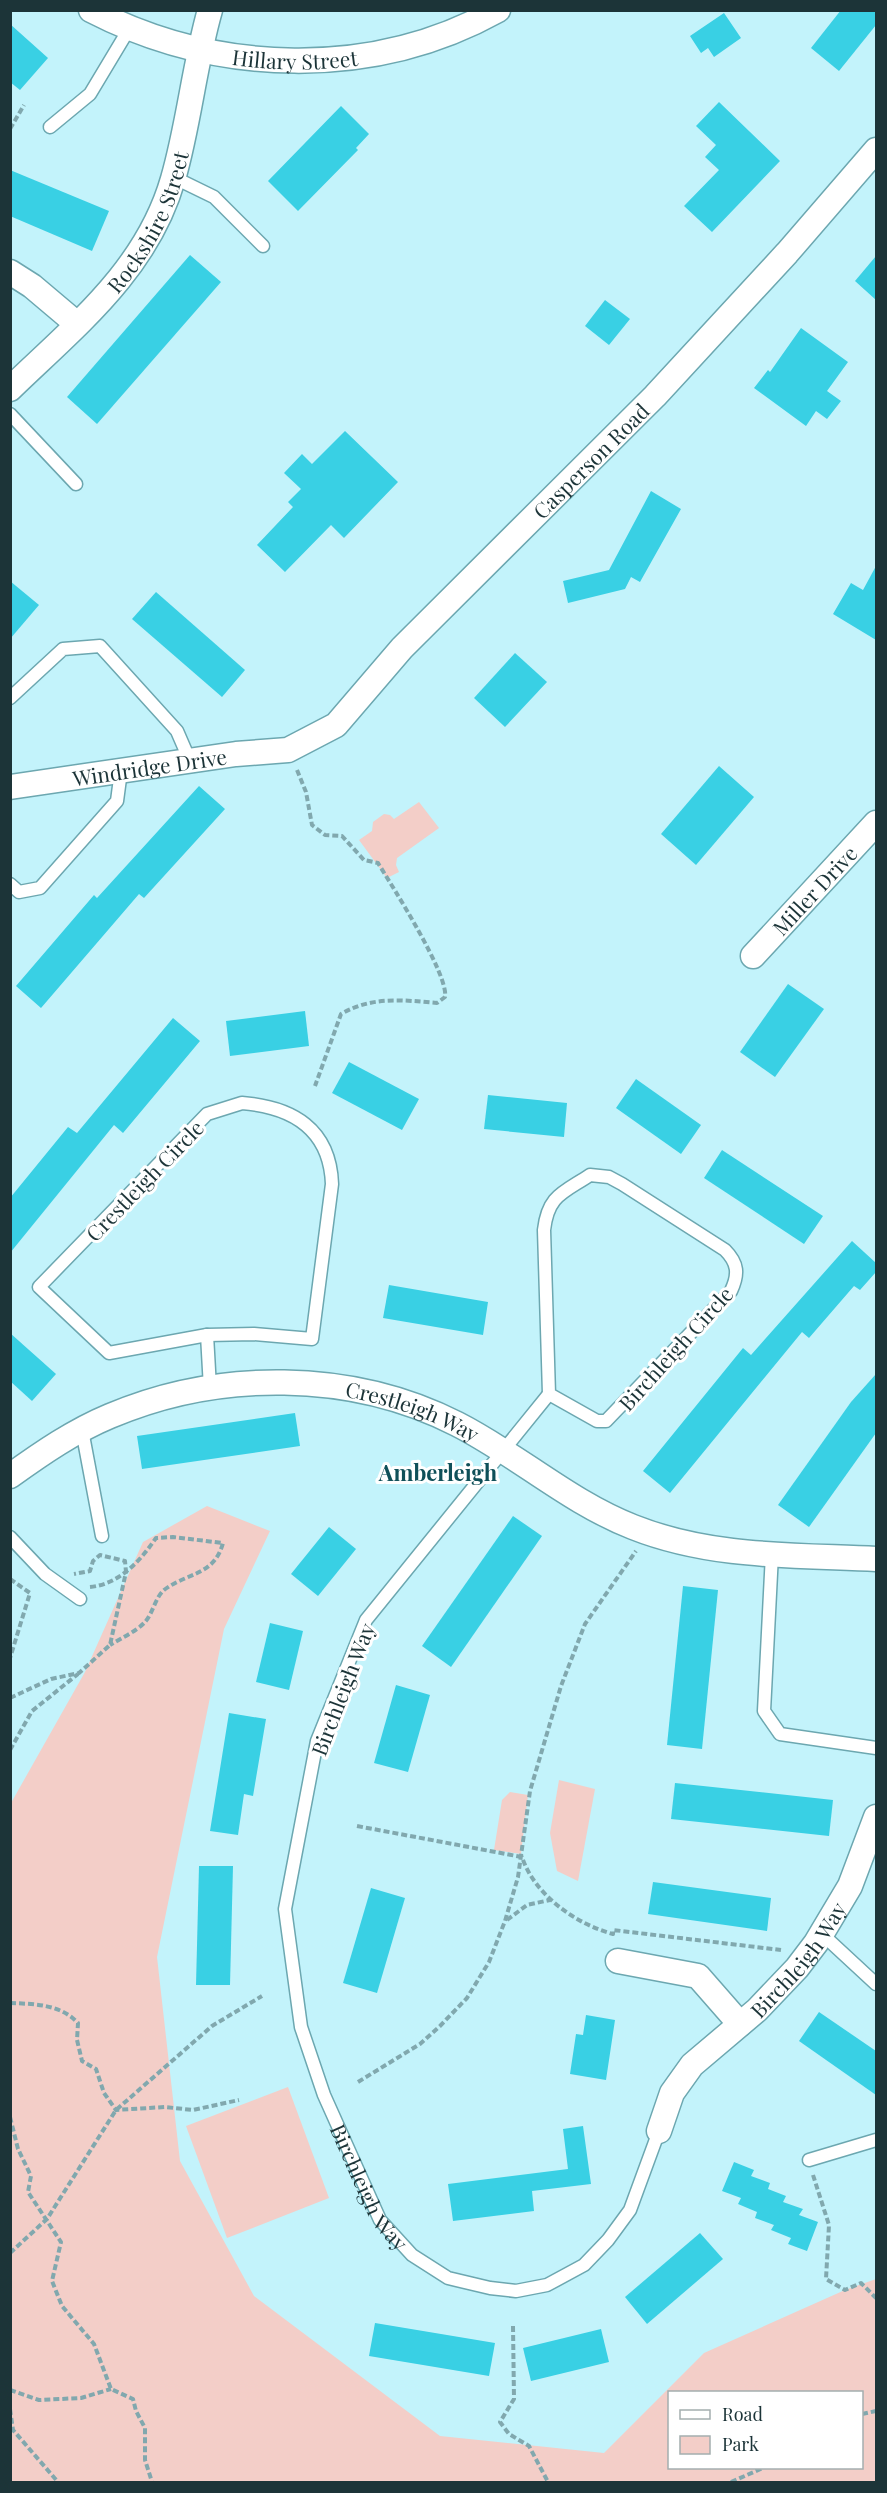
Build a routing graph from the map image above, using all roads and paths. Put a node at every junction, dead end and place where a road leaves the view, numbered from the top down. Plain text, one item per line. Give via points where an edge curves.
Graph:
1 (91, 10) edge
2 (210, 10) edge
3 (498, 10) edge
4 (129, 29) junction
5 (200, 50) junction
6 (24, 105) dead end
7 (50, 127) dead end
8 (10, 129) edge
9 (876, 150) edge
10 (173, 177) junction
11 (262, 246) dead end
12 (10, 272) edge
13 (77, 324) junction
14 (10, 389) edge
15 (10, 414) edge
16 (76, 484) dead end
17 (10, 698) edge
18 (288, 750) junction
19 (190, 761) junction
20 (122, 771) junction
21 (10, 787) edge
22 (876, 823) edge
23 (10, 884) edge
24 (753, 956) dead end
25 (315, 1086) dead end
26 (207, 1335) junction
27 (210, 1388) junction
28 (549, 1394) junction
29 (82, 1430) junction
30 (504, 1452) junction
31 (10, 1476) edge
32 (102, 1536) dead end
33 (10, 1537) edge
34 (637, 1551) dead end
35 (772, 1554) junction
36 (876, 1559) edge
37 (126, 1572) junction
38 (10, 1579) edge
39 (70, 1581) dead end
40 (81, 1593) joint
41 (110, 1645) junction
42 (10, 1658) edge
43 (79, 1673) junction
44 (10, 1698) edge
45 (876, 1748) edge
46 (10, 1750) edge
47 (876, 1817) edge
48 (357, 1826) dead end
49 (522, 1857) junction
50 (551, 1899) junction
51 (505, 1921) junction
52 (822, 1934) junction
53 (785, 1951) dead end
54 (618, 1961) dead end
55 (876, 1984) edge
56 (262, 1996) dead end
57 (10, 2003) edge
58 (740, 2025) junction
59 (358, 2082) dead end
60 (238, 2100) dead end
61 (116, 2110) junction
62 (10, 2117) edge
63 (659, 2131) joint
64 (876, 2140) edge
65 (808, 2160) joint
66 (47, 2219) junction
67 (10, 2253) edge
68 (876, 2298) edge
69 (513, 2326) dead end
70 (111, 2389) junction
71 (10, 2390) edge
72 (10, 2409) edge
73 (761, 2469) edge
74 (58, 2482) edge
75 (152, 2482) edge
76 (548, 2482) edge
77 (731, 2482) edge

1 - 4 street, Hillary Street
2 - 5 street, Rockshire Street
3 - 5 street, Hillary Street via 449,34 417,44 338,59 260,60
4 - 5 street, Hillary Street
4 - 7 lane via 90,94
5 - 10 street, Rockshire Street
6 - 8 path
9 - 18 street, Casperson Road via 655,396 402,648 336,725
10 - 11 lane via 214,197
10 - 13 street, Rockshire Street via 154,227 129,270
12 - 13 street
13 - 14 street, Rockshire Street
15 - 16 lane
17 - 19 lane via 63,649 100,646 177,731
18 - 19 street, Windridge Drive
18 - 25 path via 306,792 312,825 324,835 342,836 364,860 378,863 434,960 446,990 445,997 437,1003 382,1000 363,1003 341,1014
19 - 20 street, Windridge Drive
20 - 21 street, Windridge Drive
20 - 23 lane via 117,801 40,888 19,892
22 - 24 street, Miller Drive
26 - 26 lane, Crestleigh Circle via 312,1339 332,1184 331,1165 324,1146 308,1126 269,1105 242,1103 207,1114 39,1287 109,1353
26 - 27 lane
27 - 29 street, Crestleigh Way via 146,1402
27 - 30 street, Crestleigh Way via 270,1382 355,1390 428,1411
28 - 28 lane, Birchleigh Circle via 606,1421 731,1291 737,1269 733,1258 609,1177 590,1175 551,1201 544,1230
28 - 30 lane
29 - 31 street, Crestleigh Way
29 - 32 lane
30 - 35 street, Crestleigh Way via 591,1508 633,1527 716,1551
30 - 63 lane, Birchleigh Way via 366,1620 317,1741 285,1909 301,2027 324,2095 380,2220 412,2255 448,2278 516,2291 547,2285 584,2265 630,2210
33 - 40 lane via 45,1574
34 - 49 path via 585,1624 575,1647 532,1779
35 - 36 street, Crestleigh Way
35 - 45 lane via 764,1711 780,1734
37 - 39 path via 125,1561 100,1555 90,1571 71,1575
37 - 40 path via 104,1586
37 - 41 path
37 - 41 path via 141,1560 156,1538 223,1543 219,1557 207,1569 162,1592 145,1622
38 - 42 path via 30,1593
41 - 43 path
43 - 44 path via 51,1679
43 - 46 path via 32,1711
47 - 52 street, Birchleigh Way via 850,1886
48 - 49 path
49 - 50 path via 526,1871
49 - 51 path
50 - 51 path via 527,1905
50 - 53 path via 596,1930 613,1934 613,1930
51 - 59 path via 489,1962 467,1998 420,2044
52 - 55 lane
52 - 58 street, Birchleigh Way via 797,1968
54 - 58 street via 698,1976
56 - 61 path via 212,2026
57 - 61 path via 46,2005 78,2023 82,2061 96,2069 104,2093
58 - 63 street, Birchleigh Way via 692,2065 676,2085
60 - 61 path via 193,2110
61 - 66 path
62 - 66 path via 18,2149 31,2176 28,2192
64 - 65 lane
65 - 68 path via 829,2225 826,2279 845,2290 861,2283
66 - 67 path
66 - 70 path via 61,2242 52,2281 62,2306 93,2344
69 - 76 path via 514,2399 500,2422 509,2434 529,2446
70 - 71 path via 81,2398 39,2400
70 - 75 path via 133,2399 146,2428 145,2460
72 - 74 path via 13,2430
73 - 77 path

